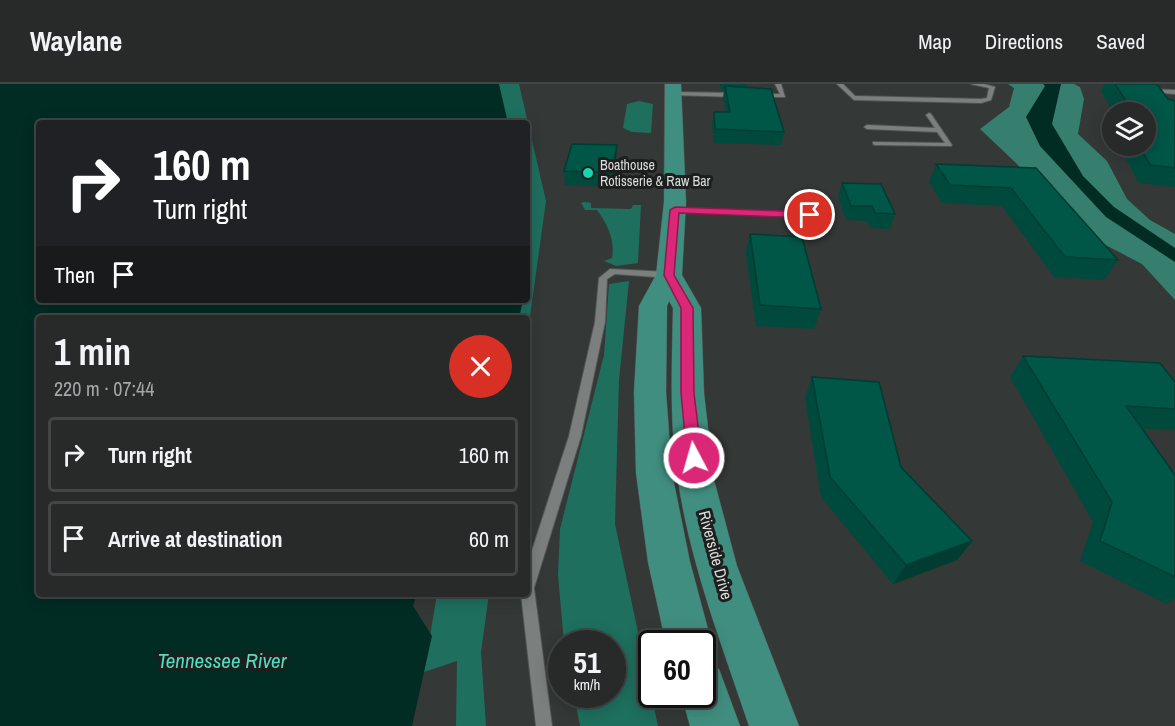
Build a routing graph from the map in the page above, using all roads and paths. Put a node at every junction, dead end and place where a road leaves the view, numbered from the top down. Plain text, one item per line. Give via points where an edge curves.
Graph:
1 (778, 84) edge
2 (840, 84) edge
3 (974, 84) edge
4 (673, 88) edge
5 (1137, 88) edge
6 (1147, 90) junction
7 (1175, 93) edge
8 (739, 95) edge
9 (750, 95) edge
10 (1152, 97) edge
11 (930, 115) dead end
12 (867, 127) dead end
13 (939, 130) junction
14 (875, 143) dead end
15 (675, 210) junction
16 (810, 215) dead end
17 (669, 275) junction
18 (530, 578) edge
19 (528, 597) edge
20 (686, 630) edge
21 (709, 708) edge
22 (544, 726) edge
23 (715, 726) edge
24 (774, 726) edge

1 - 9 lane via 783,96
2 - 3 lane via 854,98 988,99 992,87
4 - 8 lane
4 - 15 main road
5 - 6 lane
6 - 7 lane
6 - 10 lane
11 - 13 lane
12 - 13 lane
13 - 14 lane via 949,145
15 - 16 lane
15 - 17 main road
17 - 18 lane via 613,271 603,278 600,322 574,436
17 - 20 main road via 653,306 650,392 654,473
17 - 24 main road, Riverside Drive via 687,308 688,393 696,480 716,566
19 - 22 lane
21 - 23 main road

